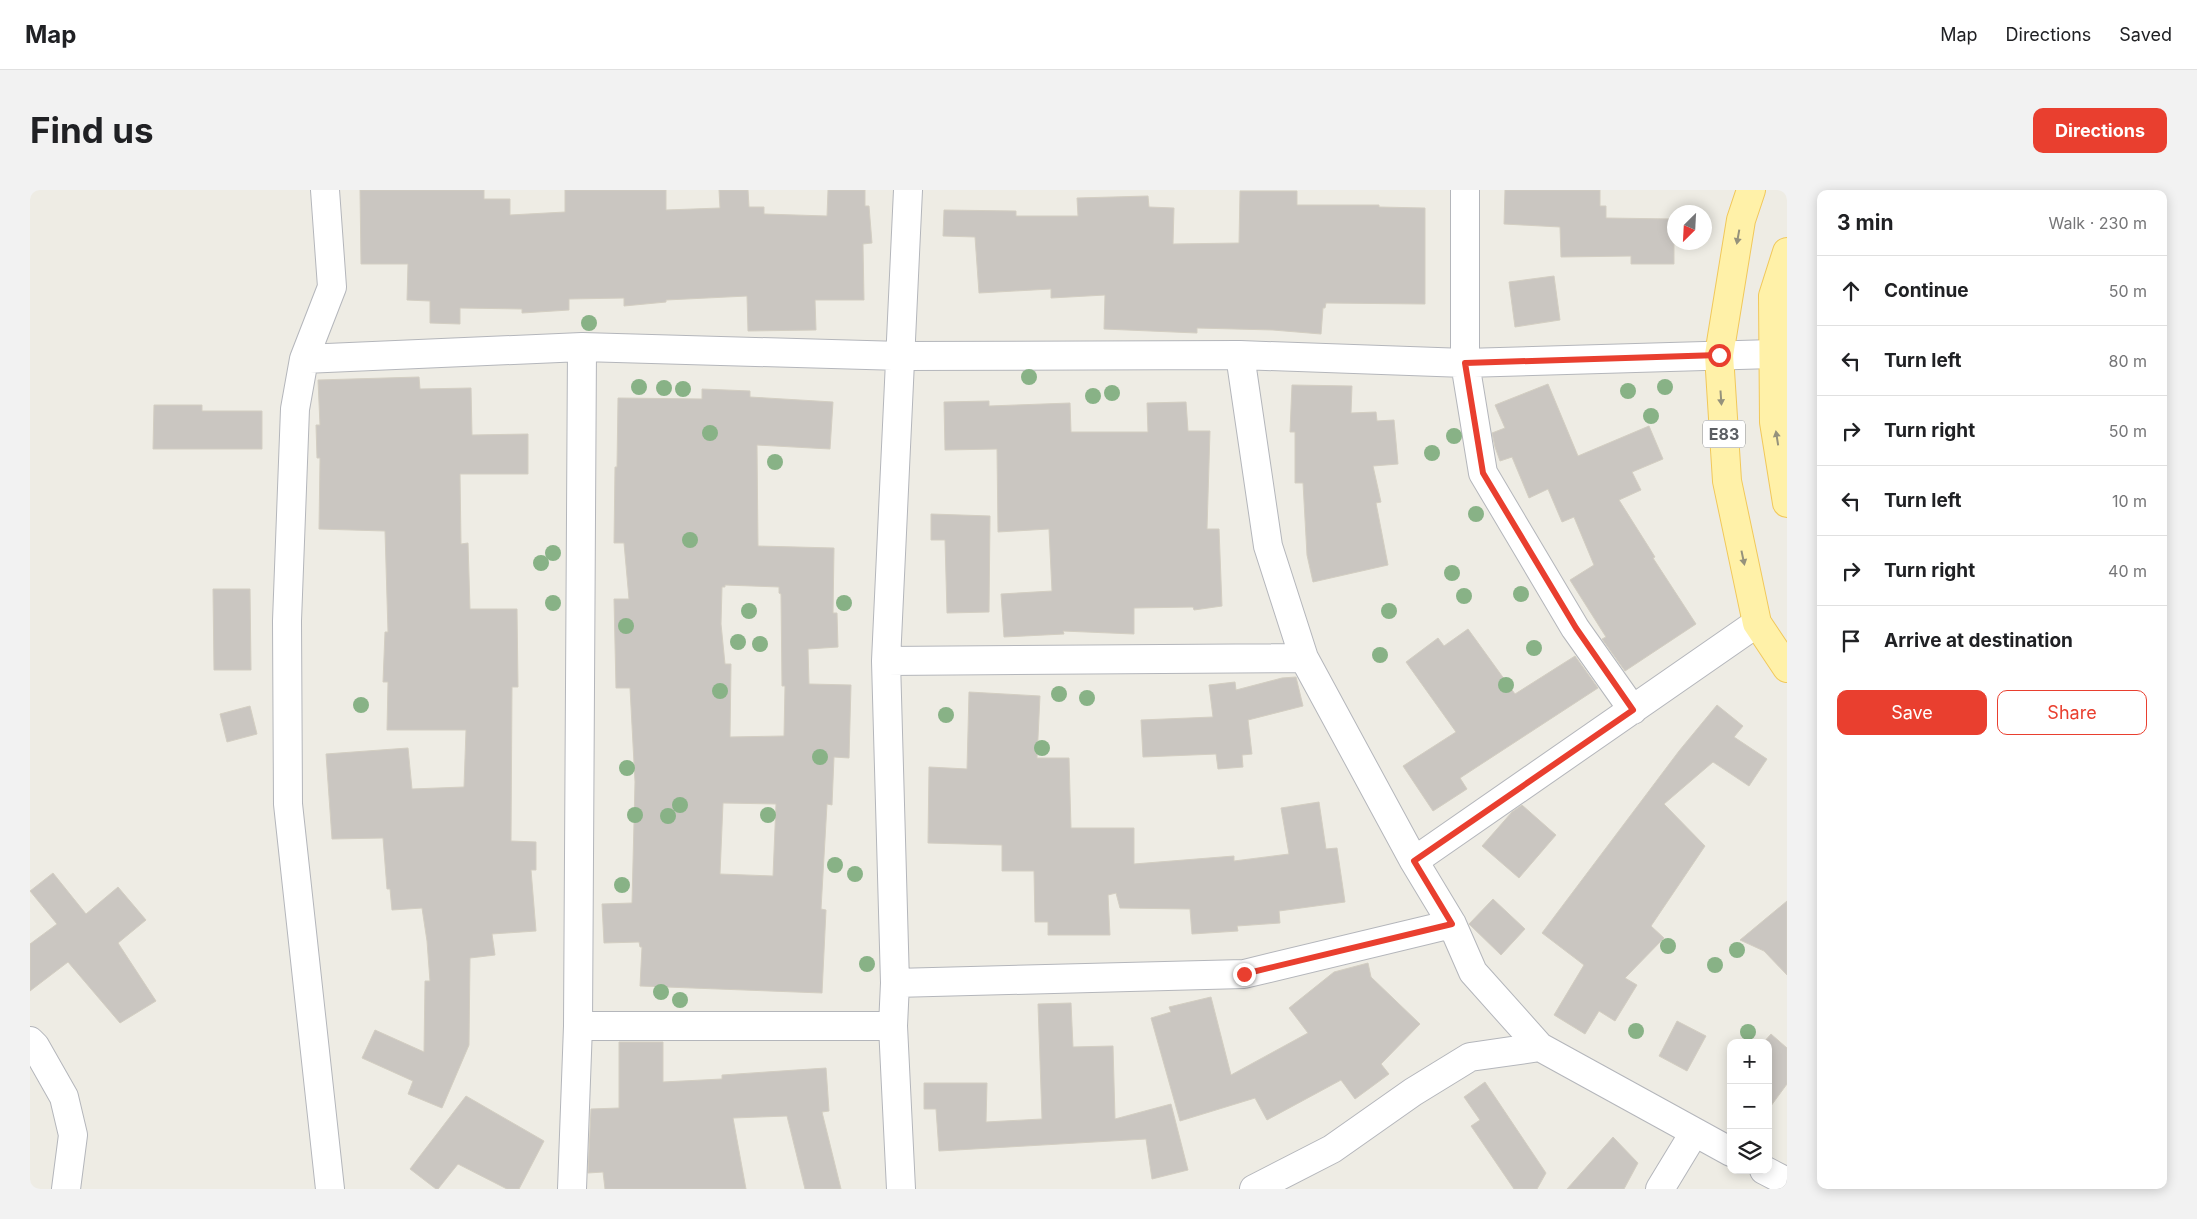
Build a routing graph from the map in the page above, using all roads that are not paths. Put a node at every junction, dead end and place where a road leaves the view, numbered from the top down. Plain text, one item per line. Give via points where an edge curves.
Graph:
1 (325, 190) edge
2 (908, 190) edge
3 (1465, 190) edge
4 (1751, 190) edge
5 (1787, 252) edge
6 (582, 347) junction
7 (1774, 354) junction
8 (1240, 355) junction
9 (1719, 355) junction
10 (901, 356) junction
11 (304, 359) junction
12 (1465, 363) junction
13 (1787, 503) edge
14 (1757, 623) junction
15 (1304, 658) junction
16 (886, 661) junction
17 (1787, 668) edge
18 (1633, 710) junction
19 (1414, 861) junction
20 (1452, 924) junction
21 (895, 983) junction
22 (578, 1026) junction
23 (893, 1026) junction
24 (30, 1041) edge
25 (1540, 1047) junction
26 (1694, 1133) junction
27 (1727, 1150) edge
28 (1772, 1174) edge
29 (1787, 1182) edge
30 (66, 1189) edge
31 (330, 1189) edge
32 (572, 1189) edge
33 (901, 1189) edge
34 (1254, 1189) edge
35 (1660, 1189) edge

1 - 11 street via 332,286
2 - 10 street
3 - 12 street
4 -> 9 main road, E83 via 1741,220
5 - 7 main road via 1773,296
6 - 10 street
6 - 11 street
6 - 22 street
7 - 9 street
13 -> 7 main road via 1774,422
8 - 10 street
8 - 12 street
8 - 15 street via 1268,546
9 - 12 street
9 -> 14 main road, E83 via 1727,481
10 - 16 street
11 - 31 street via 295,410 289,582 288,804
12 - 18 street via 1483,473 1576,628
14 - 17 main road, E83
14 - 18 street
15 - 16 street
15 - 19 street
16 - 21 street
18 - 19 street
19 - 20 street
20 - 21 street via 1244,974
20 - 25 street via 1473,972
21 - 23 street
22 - 23 street
22 - 32 street
23 - 33 street
24 - 30 street via 64,1097 73,1135
25 - 26 street
25 - 34 street via 1470,1057 1332,1149
26 - 27 street
26 - 35 street
28 - 29 street

